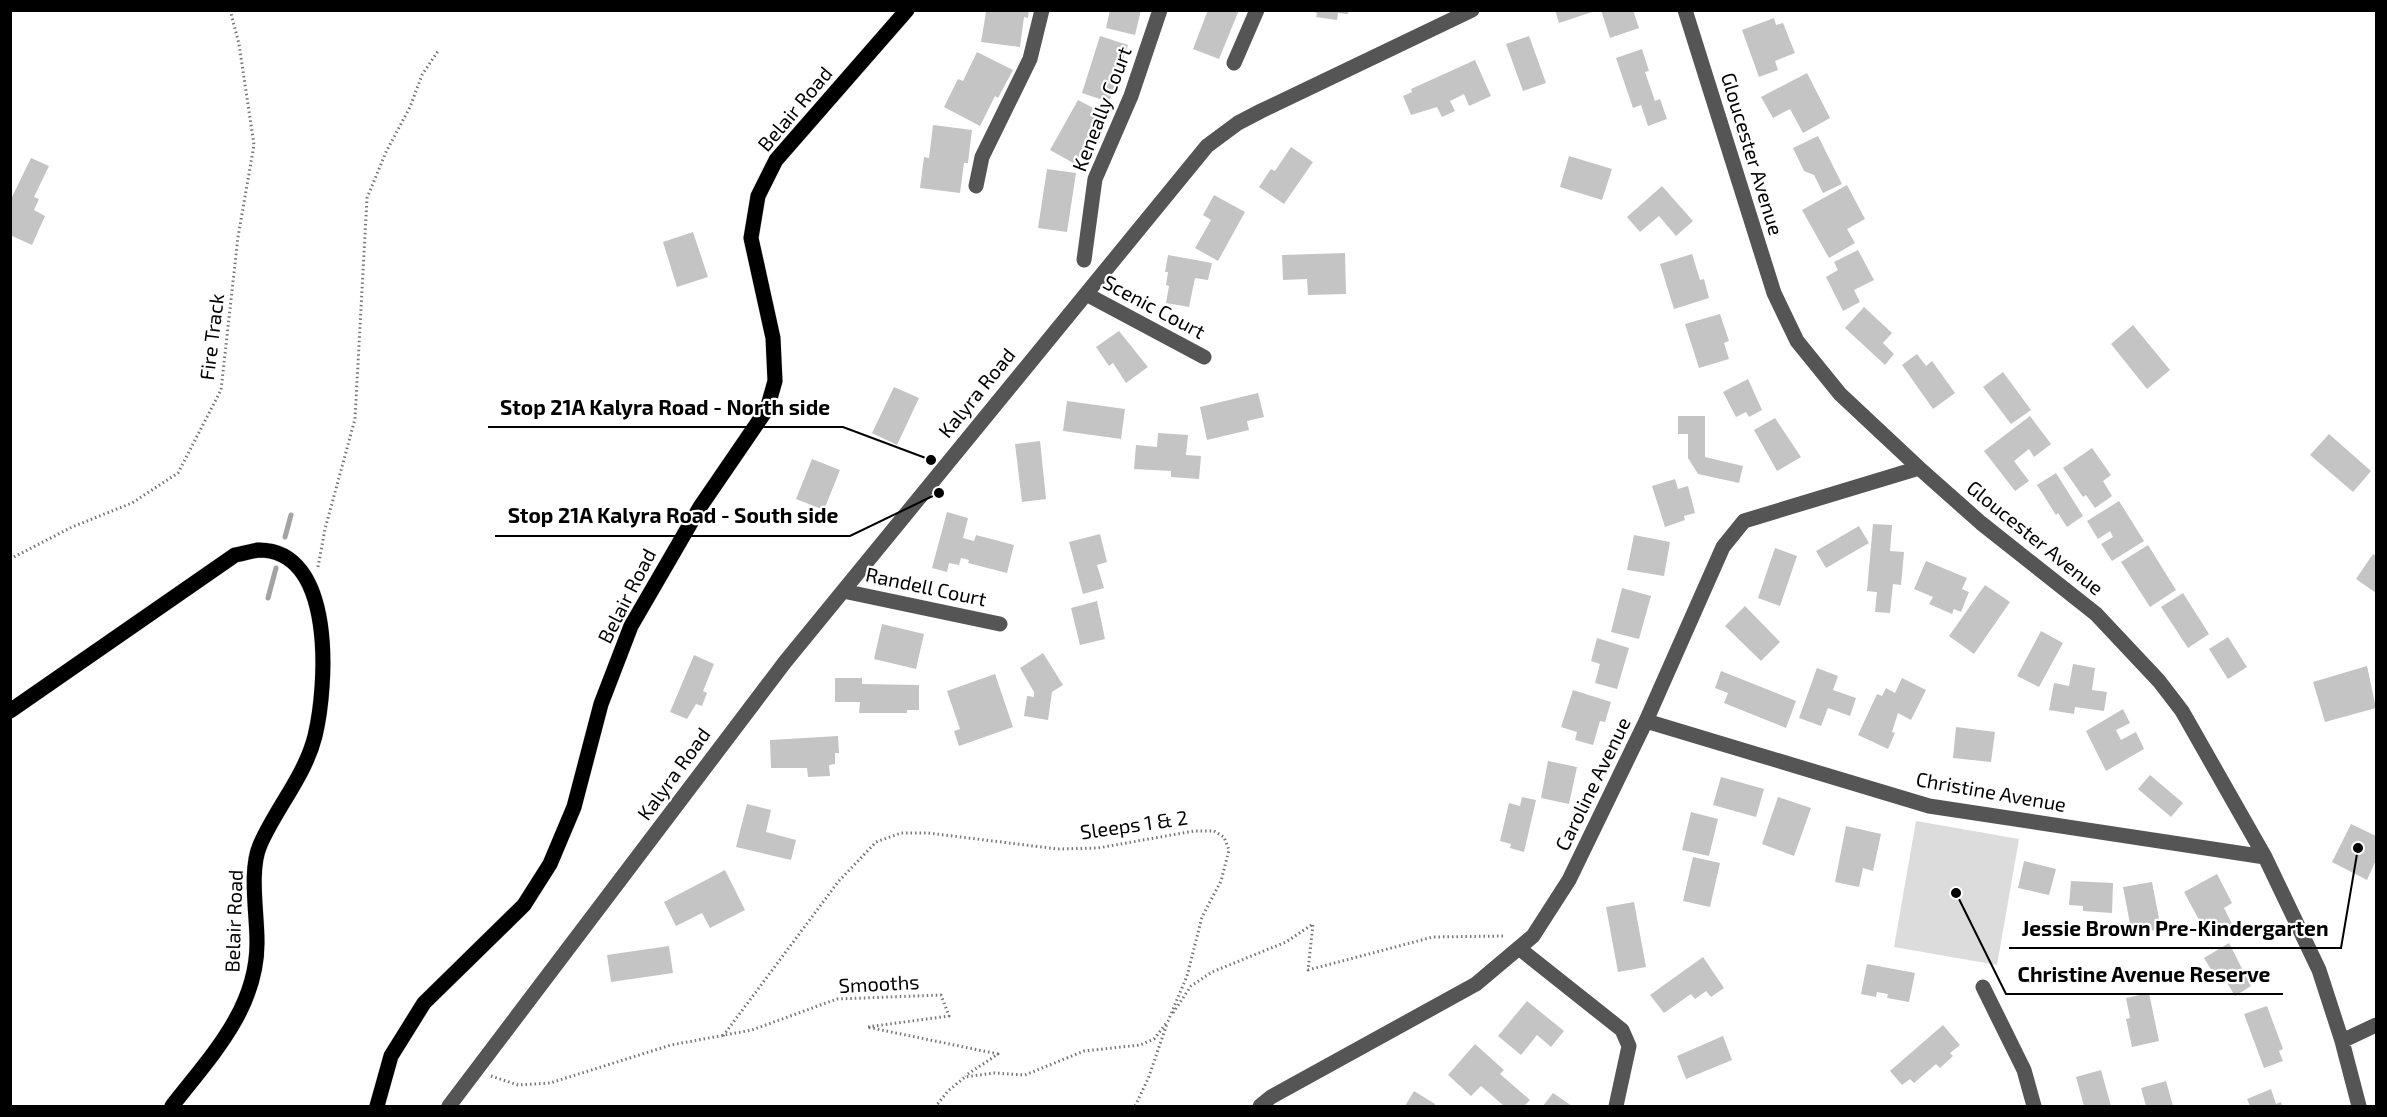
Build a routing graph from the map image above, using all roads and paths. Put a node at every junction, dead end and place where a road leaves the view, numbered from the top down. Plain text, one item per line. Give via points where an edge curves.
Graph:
1 (230, 10) edge
2 (907, 10) edge
3 (1042, 10) edge
4 (1160, 10) edge
5 (1257, 10) edge
6 (1473, 10) edge
7 (1685, 10) edge
8 (438, 51) dead end
9 (1234, 63) dead end
10 (976, 186) dead end
11 (1084, 260) dead end
12 (1086, 294) junction
13 (1204, 357) dead end
14 (1919, 468) junction
15 (10, 559) edge
16 (843, 591) junction
17 (313, 593) junction
18 (1000, 624) dead end
19 (10, 711) edge
20 (1646, 721) junction
21 (2265, 857) junction
22 (1533, 936) junction
23 (1520, 949) junction
24 (1983, 987) dead end
25 (1168, 1021) junction
26 (2376, 1025) edge
27 (723, 1036) junction
28 (2342, 1041) junction
29 (476, 1071) junction
30 (959, 1082) junction
31 (172, 1107) edge
32 (376, 1107) edge
33 (448, 1107) edge
34 (936, 1107) edge
35 (1135, 1107) edge
36 (1260, 1107) edge
37 (1616, 1107) edge
38 (2034, 1107) edge
39 (2359, 1107) edge

1 - 15 path, Fire Track via 254,145 238,237 221,390 178,473 132,503 72,527
2 - 32 main road, Belair Road via 776,160 758,196 751,238 773,338 775,381 767,409 700,507 631,626 601,704 574,807 550,864 524,905 424,1003 391,1056
3 - 10 street via 1030,59 982,157
4 - 11 street, Keneally Court via 1131,96 1095,179
5 - 9 street
6 - 12 street, Kalyra Road via 1261,111 1222,134 1207,146
7 - 14 street, Gloucester Avenue via 1784,319 1824,377
8 - 17 path via 422,75 367,198 355,419 325,529
12 - 13 street, Scenic Court
12 - 16 street, Kalyra Road
14 - 20 street, Caroline Avenue via 1744,521 1724,548
14 - 21 street, Gloucester Avenue via 2096,614 2159,681 2182,711
16 - 18 street, Randell Court
16 - 29 street, Kalyra Road via 734,728
17 - 19 main road, Belair Road via 294,564 281,556 258,550 235,555
17 - 31 main road, Belair Road via 323,640 323,681 315,737 291,791 259,847 253,985 242,1013
20 - 21 street, Christine Avenue via 1929,806
20 - 22 street, Caroline Avenue via 1569,880
21 - 28 street, Gloucester Avenue via 2319,970
22 - 23 street, Caroline Avenue
22 - 25 path via 1433,937 1308,970 1313,924 1286,942 1212,972 1191,986
23 - 36 street, Caroline Avenue via 1476,984 1271,1097
23 - 37 street via 1622,1030 1629,1046
24 - 38 street via 2024,1070
25 - 27 path, Sleeps 1 & 2 via 1187,976 1202,917 1221,881 1229,850 1224,837 1214,831 1194,831 1098,848 1058,849 901,833 876,842 838,882
25 - 30 path, Sleeps 1 & 2 via 1154,1039 1140,1046 1084,1051 1025,1075 993,1073 965,1077
25 - 35 path
26 - 28 street
27 - 29 path, Smooths via 670,1046 550,1083 518,1085
27 - 30 path, Smooths via 752,1030 837,999 941,995 949,1016 867,1027 998,1054
28 - 39 street, Gloucester Avenue
29 - 33 street, Kalyra Road
30 - 34 path

